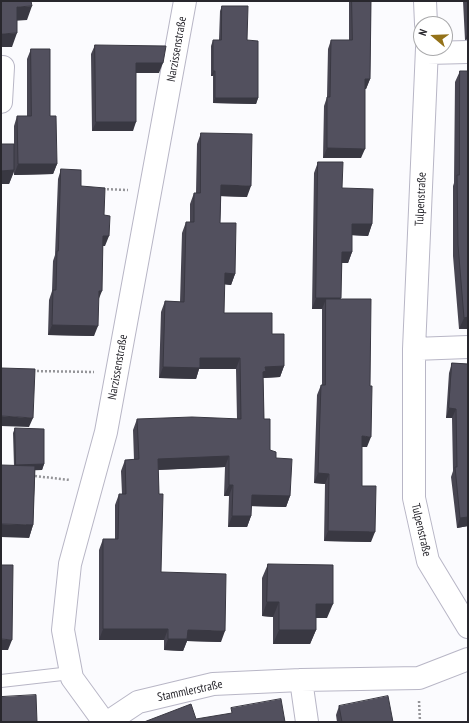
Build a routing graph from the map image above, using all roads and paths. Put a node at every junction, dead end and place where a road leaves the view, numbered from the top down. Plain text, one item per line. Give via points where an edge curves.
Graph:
1 (185, 1) edge
2 (425, 1) edge
3 (426, 16) edge
4 (453, 52) edge
5 (468, 52) edge
6 (427, 56) edge
7 (1, 67) edge
8 (1, 102) edge
9 (103, 189) edge
10 (151, 190) junction
11 (468, 347) edge
12 (414, 349) junction
13 (30, 371) edge
14 (117, 373) junction
15 (35, 476) edge
16 (93, 482) junction
17 (468, 627) edge
18 (468, 659) edge
19 (71, 673) junction
20 (1, 680) edge
21 (301, 680) junction
22 (104, 722) edge
23 (108, 722) edge
24 (307, 722) edge

1 - 10 street, Narzissenstraße
2 - 3 street
4 - 5 street
6 - 12 street, Tulpenstraße
7 - 8 street
9 - 10 path
10 - 14 street, Narzissenstraße
11 - 12 street
12 - 17 street, Tulpenstraße via 414,498 428,561
13 - 14 path
14 - 16 street, Narzissenstraße
15 - 16 path
16 - 19 street, Narzissenstraße via 70,564 63,630
18 - 21 street, Stammlerstraße via 419,678
19 - 20 lane
19 - 22 street, Narzissenstraße
21 - 23 street, Stammlerstraße via 213,684 138,702
21 - 24 street

